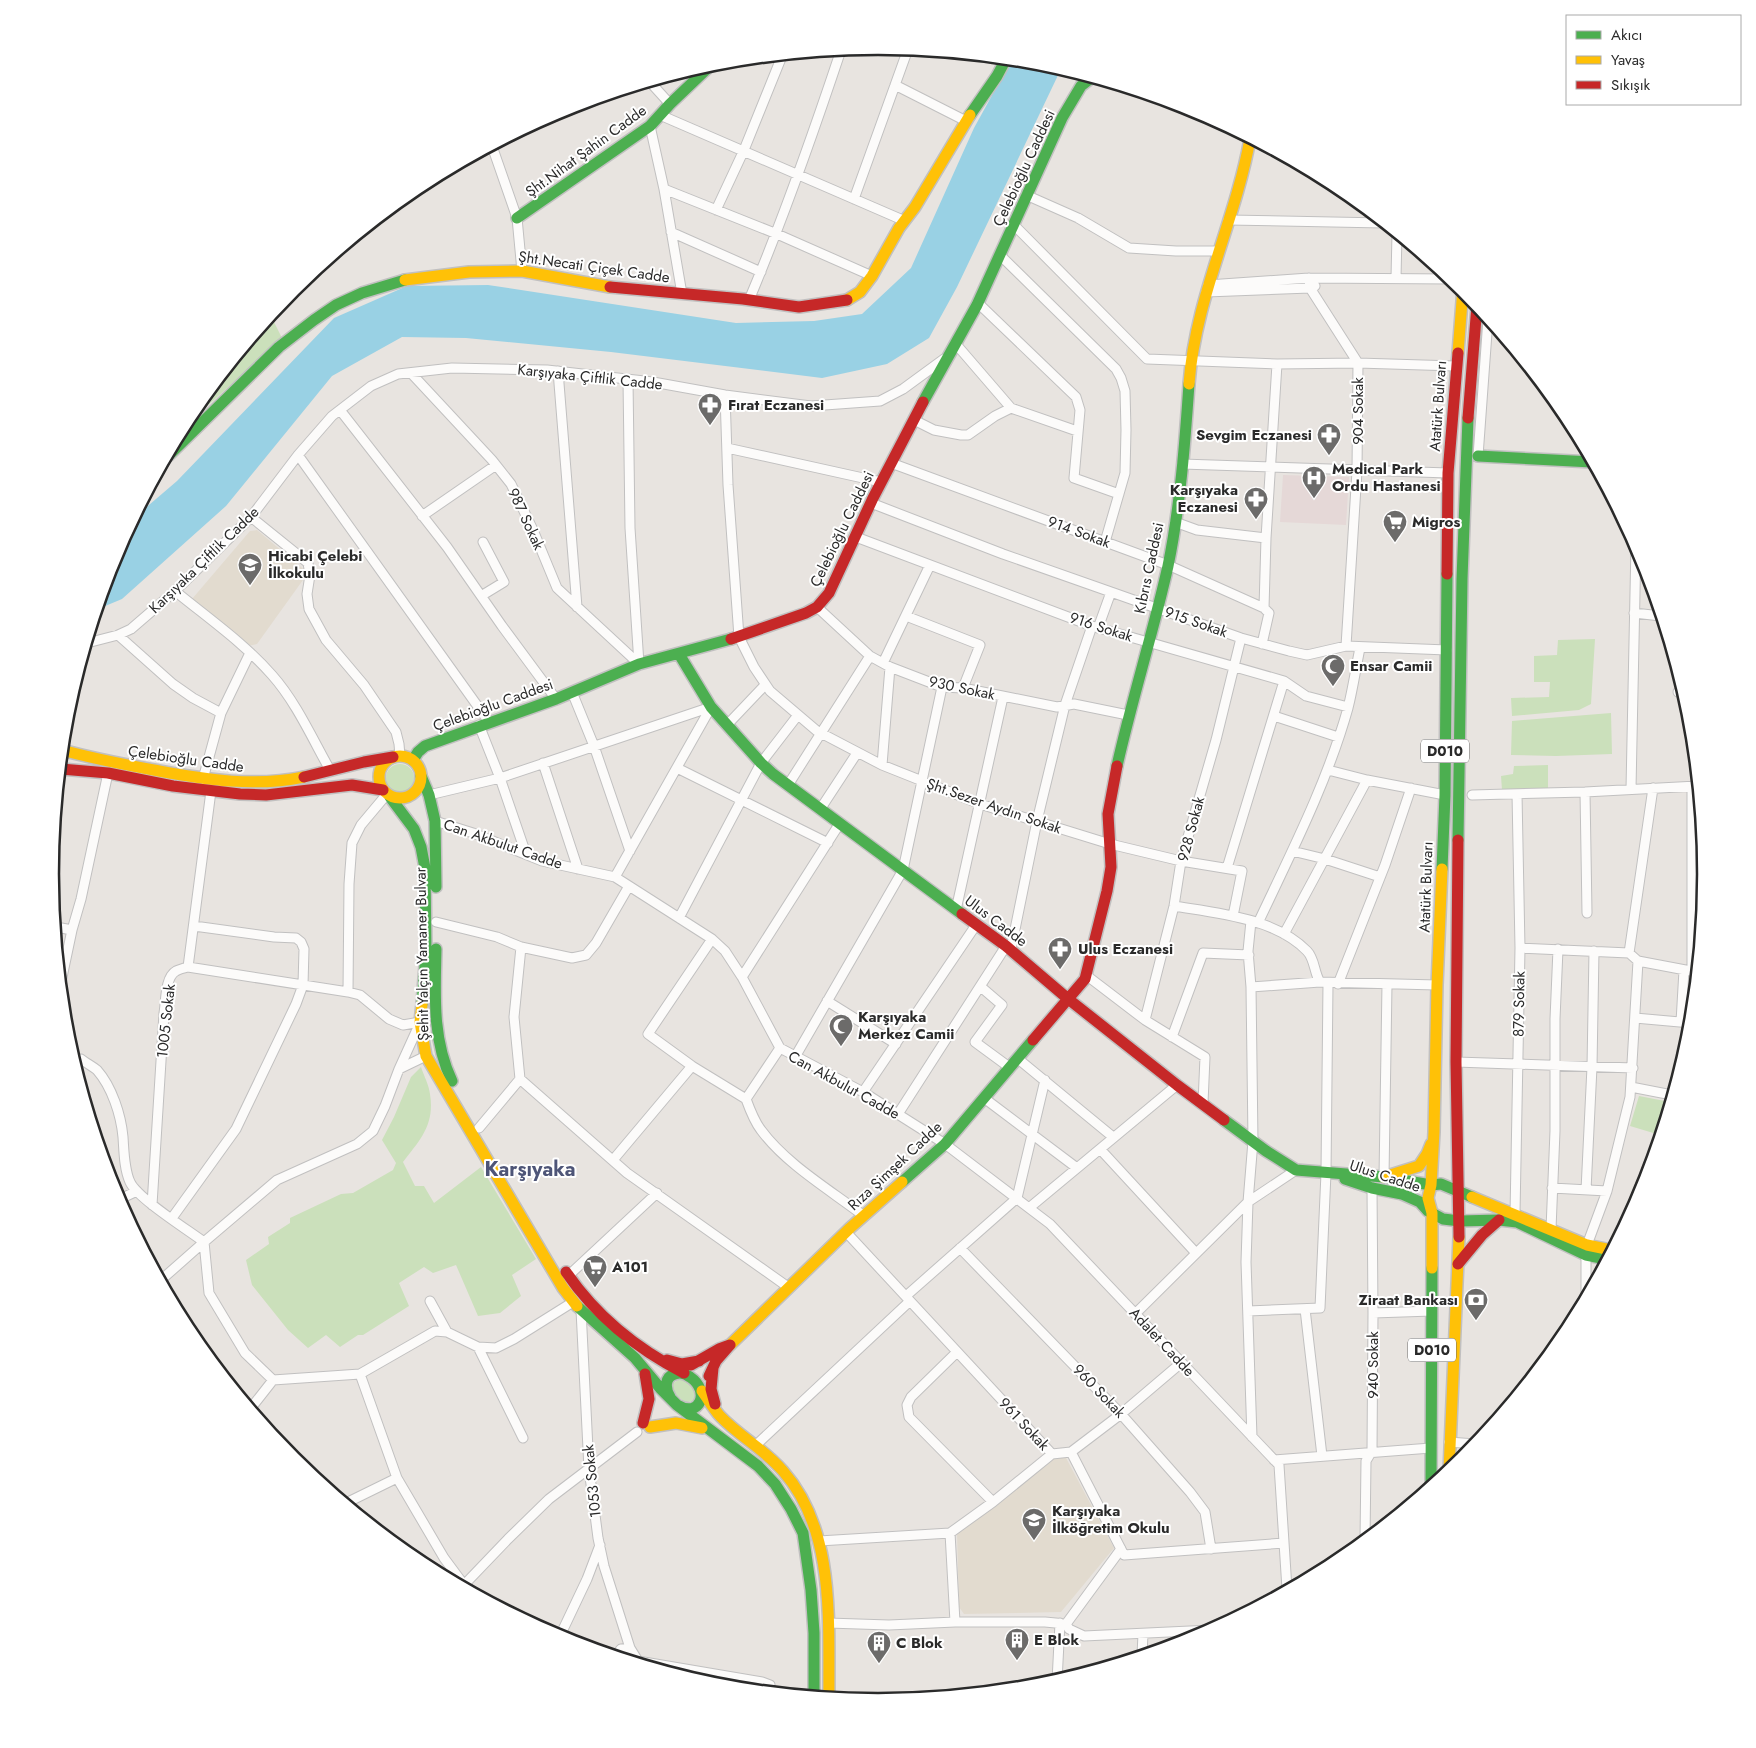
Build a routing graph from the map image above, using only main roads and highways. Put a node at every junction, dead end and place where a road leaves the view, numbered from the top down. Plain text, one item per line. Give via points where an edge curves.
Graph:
1 (1003, 65) edge
2 (700, 75) edge
3 (1086, 82) edge
4 (1249, 144) edge
5 (517, 218) road end
6 (1462, 300) edge
7 (1476, 315) edge
8 (183, 441) edge
9 (1478, 456) road end
10 (1585, 461) edge
11 (680, 654) junction
12 (69, 752) edge
13 (397, 756) junction
14 (413, 760) junction
15 (66, 769) edge
16 (421, 776) junction
17 (387, 794) junction
18 (1067, 998) junction
19 (1434, 1132) junction
20 (1326, 1173) junction
21 (1384, 1177) junction
22 (1431, 1185) junction
23 (1460, 1192) junction
24 (1432, 1213) junction
25 (1460, 1220) junction
26 (1499, 1220) junction
27 (1586, 1250) junction
28 (1605, 1250) edge
29 (1602, 1257) edge
30 (1458, 1264) junction
31 (730, 1345) junction
32 (652, 1355) junction
33 (699, 1361) junction
34 (712, 1368) junction
35 (644, 1369) junction
36 (680, 1372) junction
37 (702, 1395) junction
38 (675, 1400) junction
39 (719, 1416) junction
40 (714, 1434) junction
41 (1449, 1461) edge
42 (1431, 1478) edge
43 (814, 1690) edge
44 (828, 1691) edge

1 - 8 main road, Şht.Necati Çiçek Cadde via 872,276 860,292 847,300 800,307 606,287 522,271 469,272 400,281 362,293 314,320 279,348
2 - 5 main road, Şht.Nihat Şahin Cadde via 650,126
3 - 11 main road, Çelebioğlu Caddesi via 1062,118 978,302 881,482 829,593 817,607 790,619
4 - 18 main road, Kıbrıs Caddesi via 1207,288 1191,361 1182,464 1168,565 1128,715 1108,814 1111,867 1107,892 1085,979
6 - 19 main road, Atatürk Bulvarı / D010 via 1448,474 1445,795
7 - 23 main road, Atatürk Bulvarı / D010 via 1465,466 1459,738 1456,1062
9 - 10 main road
11 - 14 main road, Çelebioğlu Caddesi via 639,664 556,699 425,746
11 - 18 main road, Ulus Cadde via 711,707 761,764 1008,948
12 - 13 main road, Çelebioğlu Cadde via 101,761 232,783 277,782 366,760
13 - 14 main road
13 - 17 main road via 387,760 378,778
14 - 16 main road
15 - 17 main road, Çelebioğlu Cadde via 240,794 266,795 352,785
16 - 17 main road via 414,794 402,799
16 - 32 main road, Şehit Yalçın Yamaner Bulvar via 435,821 438,1043 446,1071 568,1276 593,1306
17 - 35 main road, Şehit Yalçın Yamaner Bulvar via 412,824 423,854 426,953 420,1022 426,1056 563,1288 577,1306
18 - 20 main road, Ulus Cadde via 1176,1085 1253,1141 1296,1170
18 - 31 main road, Rıza Şimşek Cadde via 945,1144 846,1232
19 - 21 main road via 1419,1166
19 - 22 main road, Atatürk Bulvarı / D010
20 - 21 main road, Ulus Cadde
20 - 24 main road, Ulus Cadde via 1402,1194 1420,1202
21 - 22 main road, Ulus Cadde
22 - 23 main road, Ulus Cadde via 1441,1184
22 - 24 main road, Atatürk Bulvarı / D010 via 1428,1198
23 - 25 main road, Atatürk Bulvarı / D010
23 - 27 main road, Ulus Cadde via 1550,1229
24 - 25 main road via 1443,1219
24 - 42 main road, Atatürk Bulvarı / D010
25 - 26 main road
25 - 30 main road, Atatürk Bulvarı / D010
26 - 27 main road via 1517,1222
26 - 30 main road
27 - 28 main road
27 - 29 main road
30 - 41 main road, Atatürk Bulvarı / D010
31 - 33 main road, Rıza Şimşek Cadde
31 - 34 main road, Rıza Şimşek Cadde
32 - 33 main road via 674,1363
32 - 36 main road, Şehit Yalçın Yamaner Bulvar
33 - 36 main road, Rıza Şimşek Cadde
34 - 37 main road, Rıza Şimşek Cadde
34 - 39 main road via 712,1389
35 - 38 main road, Şehit Yalçın Yamaner Bulvar
35 - 40 main road via 650,1398 643,1428 687,1424
36 - 37 main road, Şehit Yalçın Yamaner Bulvar via 696,1383
36 - 38 main road via 671,1376
37 - 38 main road via 695,1408
37 - 39 main road
38 - 40 main road, Şehit Yalçın Yamaner Bulvar
39 - 44 main road via 784,1472 808,1510 824,1560
40 - 43 main road, Şehit Yalçın Yamaner Bulvar via 758,1466 775,1484 803,1534 812,1599

